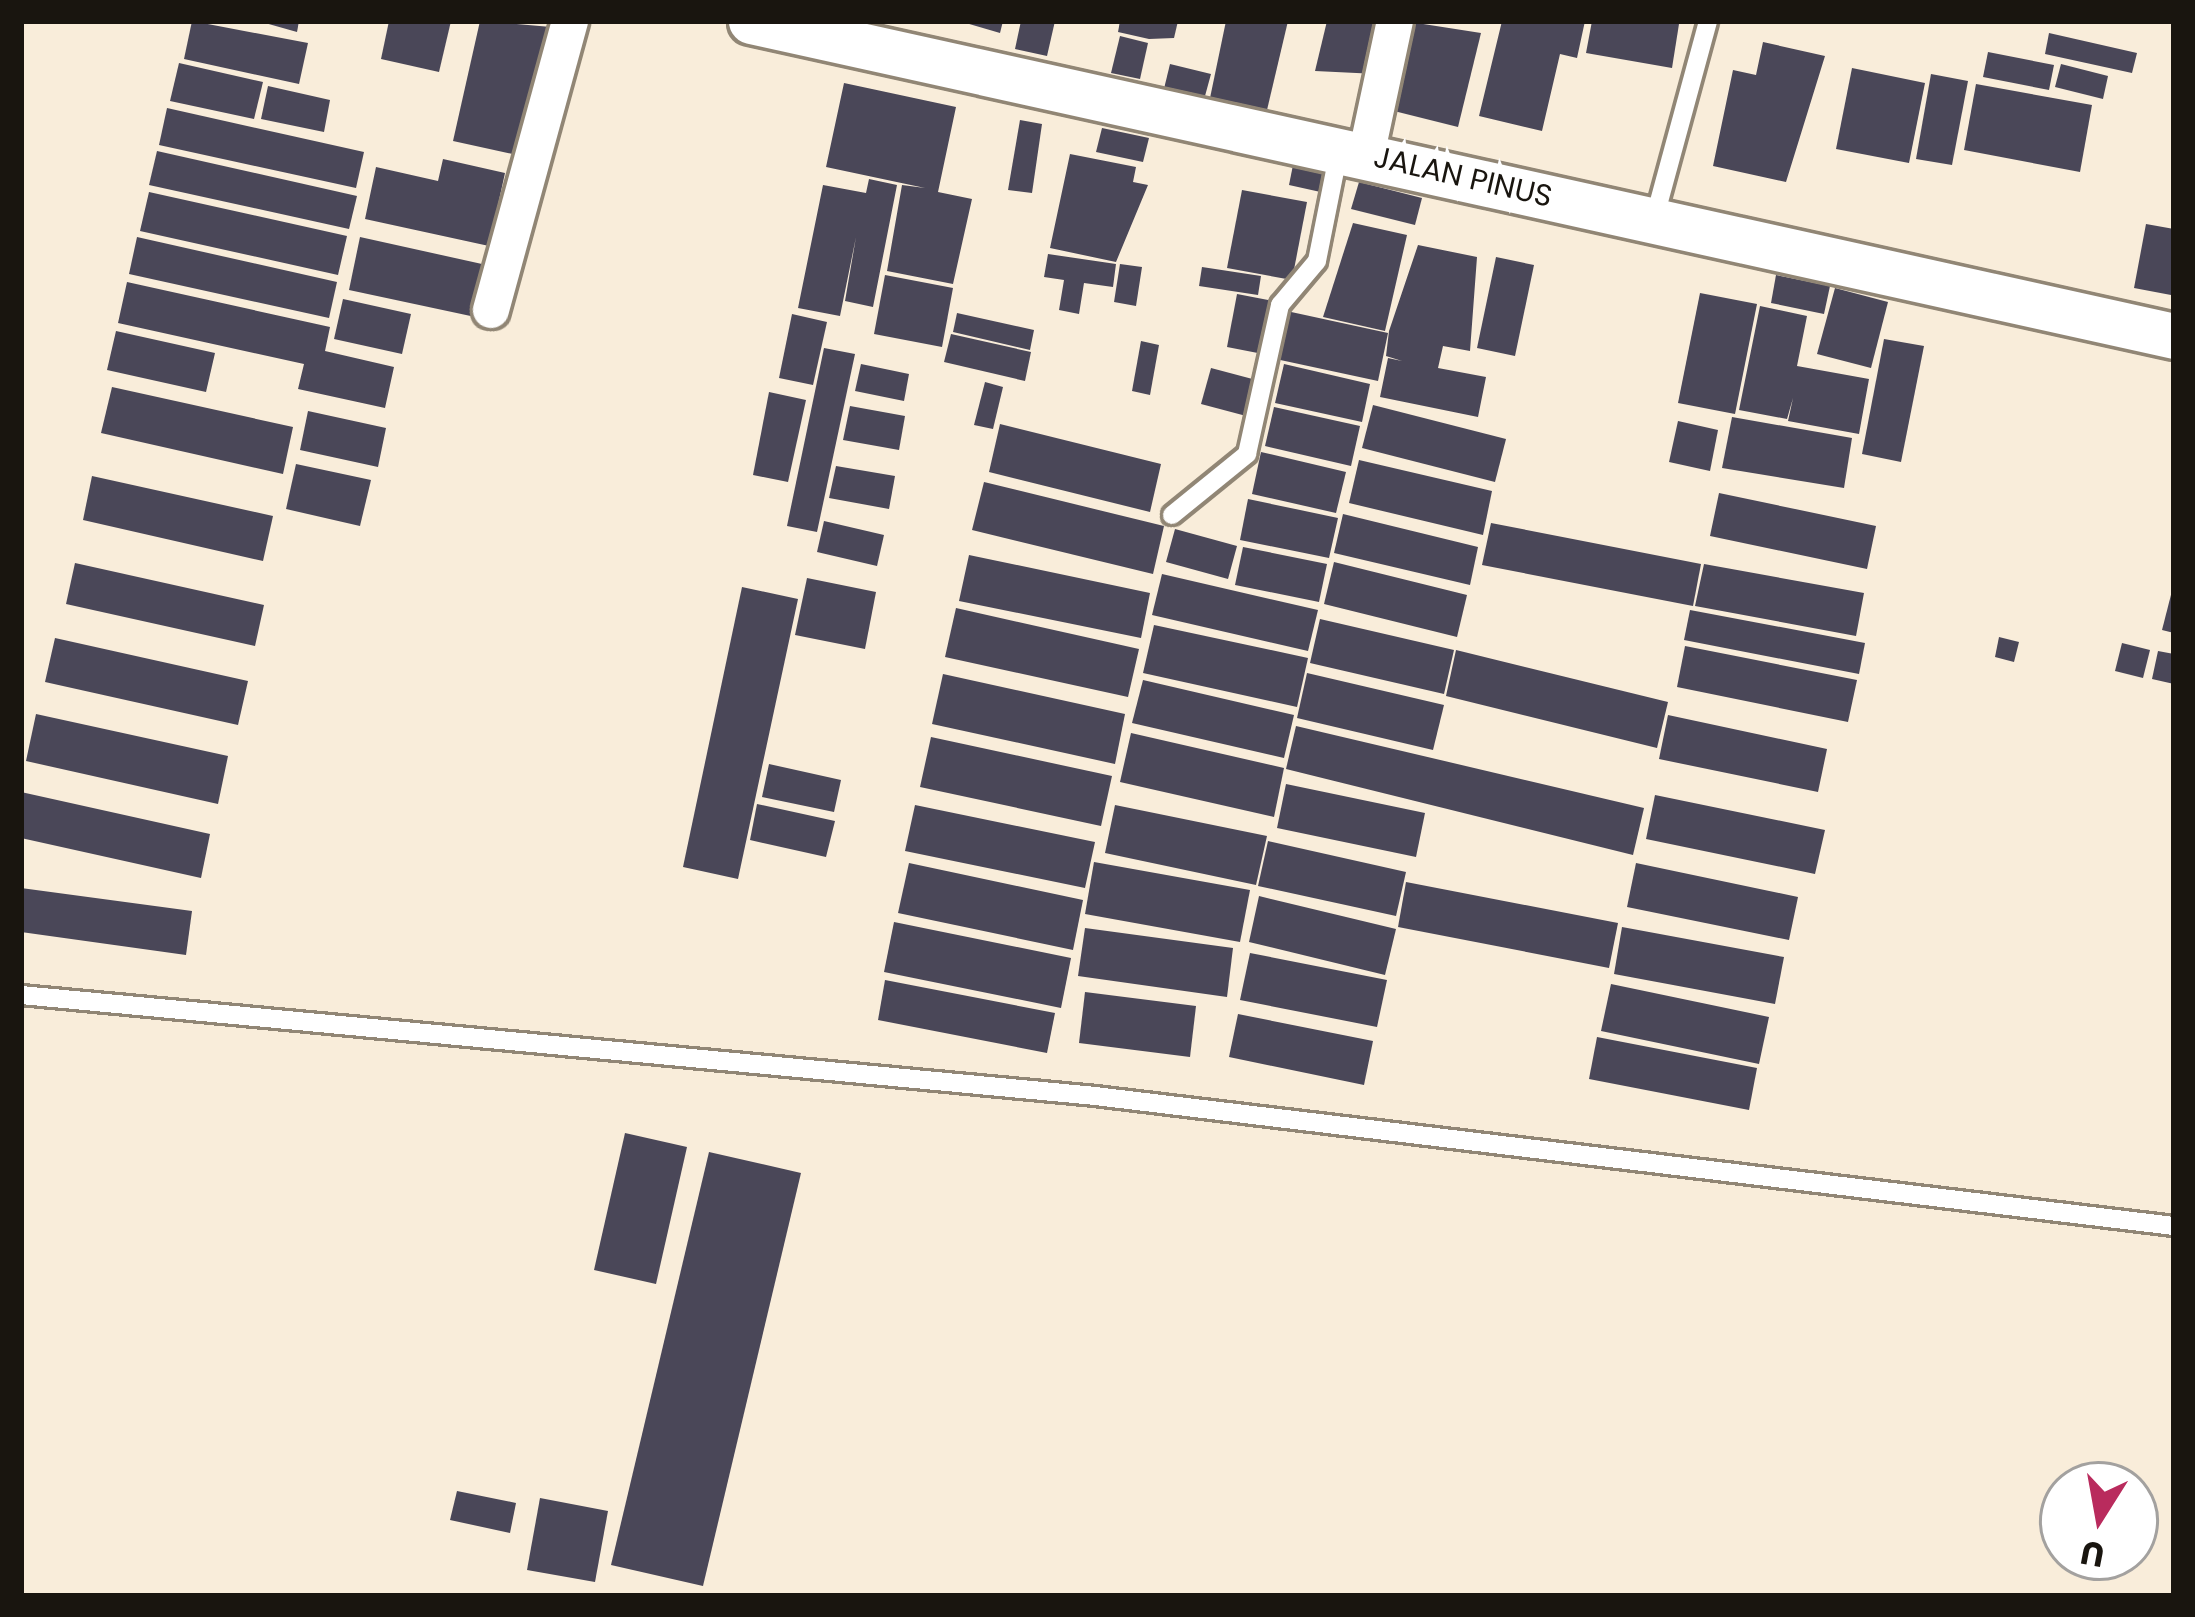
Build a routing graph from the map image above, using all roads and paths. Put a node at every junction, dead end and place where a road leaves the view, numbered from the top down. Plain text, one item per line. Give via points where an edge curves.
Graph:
1 (570, 21) edge
2 (751, 21) edge
3 (1395, 21) edge
4 (1708, 21) edge
5 (1352, 153) junction
6 (1654, 220) junction
7 (491, 310) dead end
8 (2174, 336) edge
9 (1172, 515) dead end
10 (21, 994) edge
11 (2174, 1226) edge

1 - 7 street
2 - 5 street, JALAN PINUS
3 - 5 street
4 - 6 lane
5 - 6 street, JALAN PINUS
5 - 9 lane via 1317,261 1280,305 1247,454
6 - 8 street, JALAN PINUS
10 - 11 lane via 1141,1101

